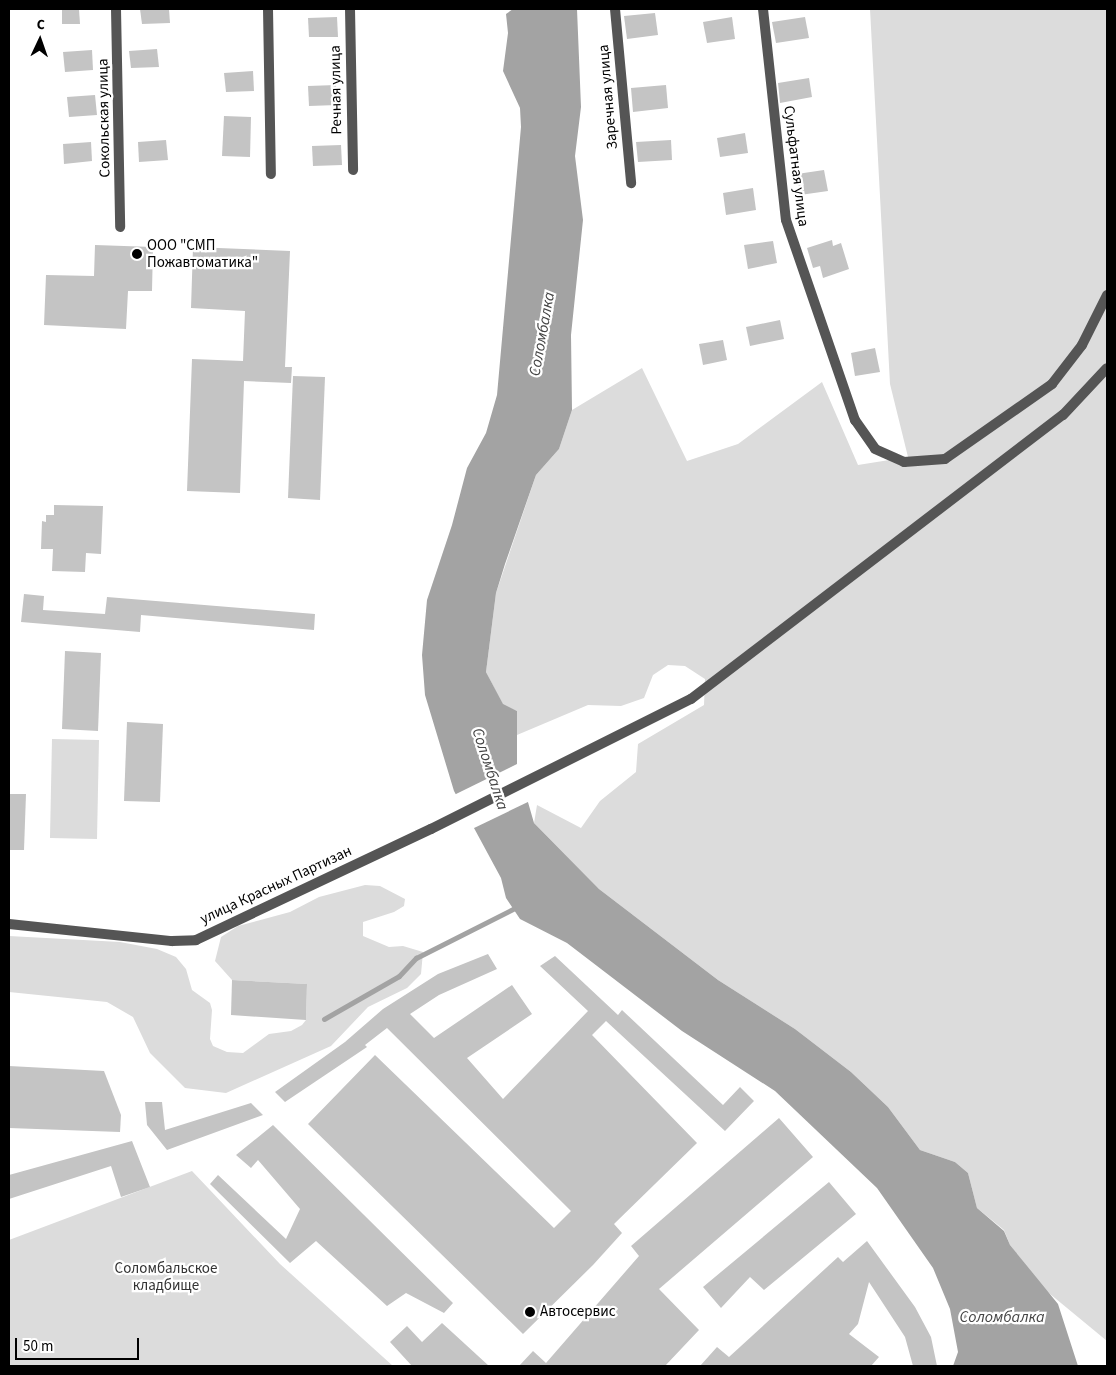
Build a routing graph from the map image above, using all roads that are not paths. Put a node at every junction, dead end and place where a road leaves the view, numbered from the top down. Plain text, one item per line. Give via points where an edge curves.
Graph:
1 (116, 9) edge
2 (268, 9) edge
3 (350, 9) edge
4 (615, 9) edge
5 (763, 9) edge
6 (353, 170) dead end
7 (271, 174) dead end
8 (631, 183) dead end
9 (120, 227) dead end
10 (1107, 295) edge
11 (1107, 368) edge
12 (9, 924) edge

1 - 9 street, Сокольская улица
2 - 7 street
3 - 6 street, Речная улица
4 - 8 street, Заречная улица
5 - 10 street, Сульфатная улица via 786,220 839,380 855,420 875,449 904,462 945,458 1052,384 1082,345
11 - 12 street, улица Красных Партизан via 1063,414 692,699 431,829 196,940 172,941

